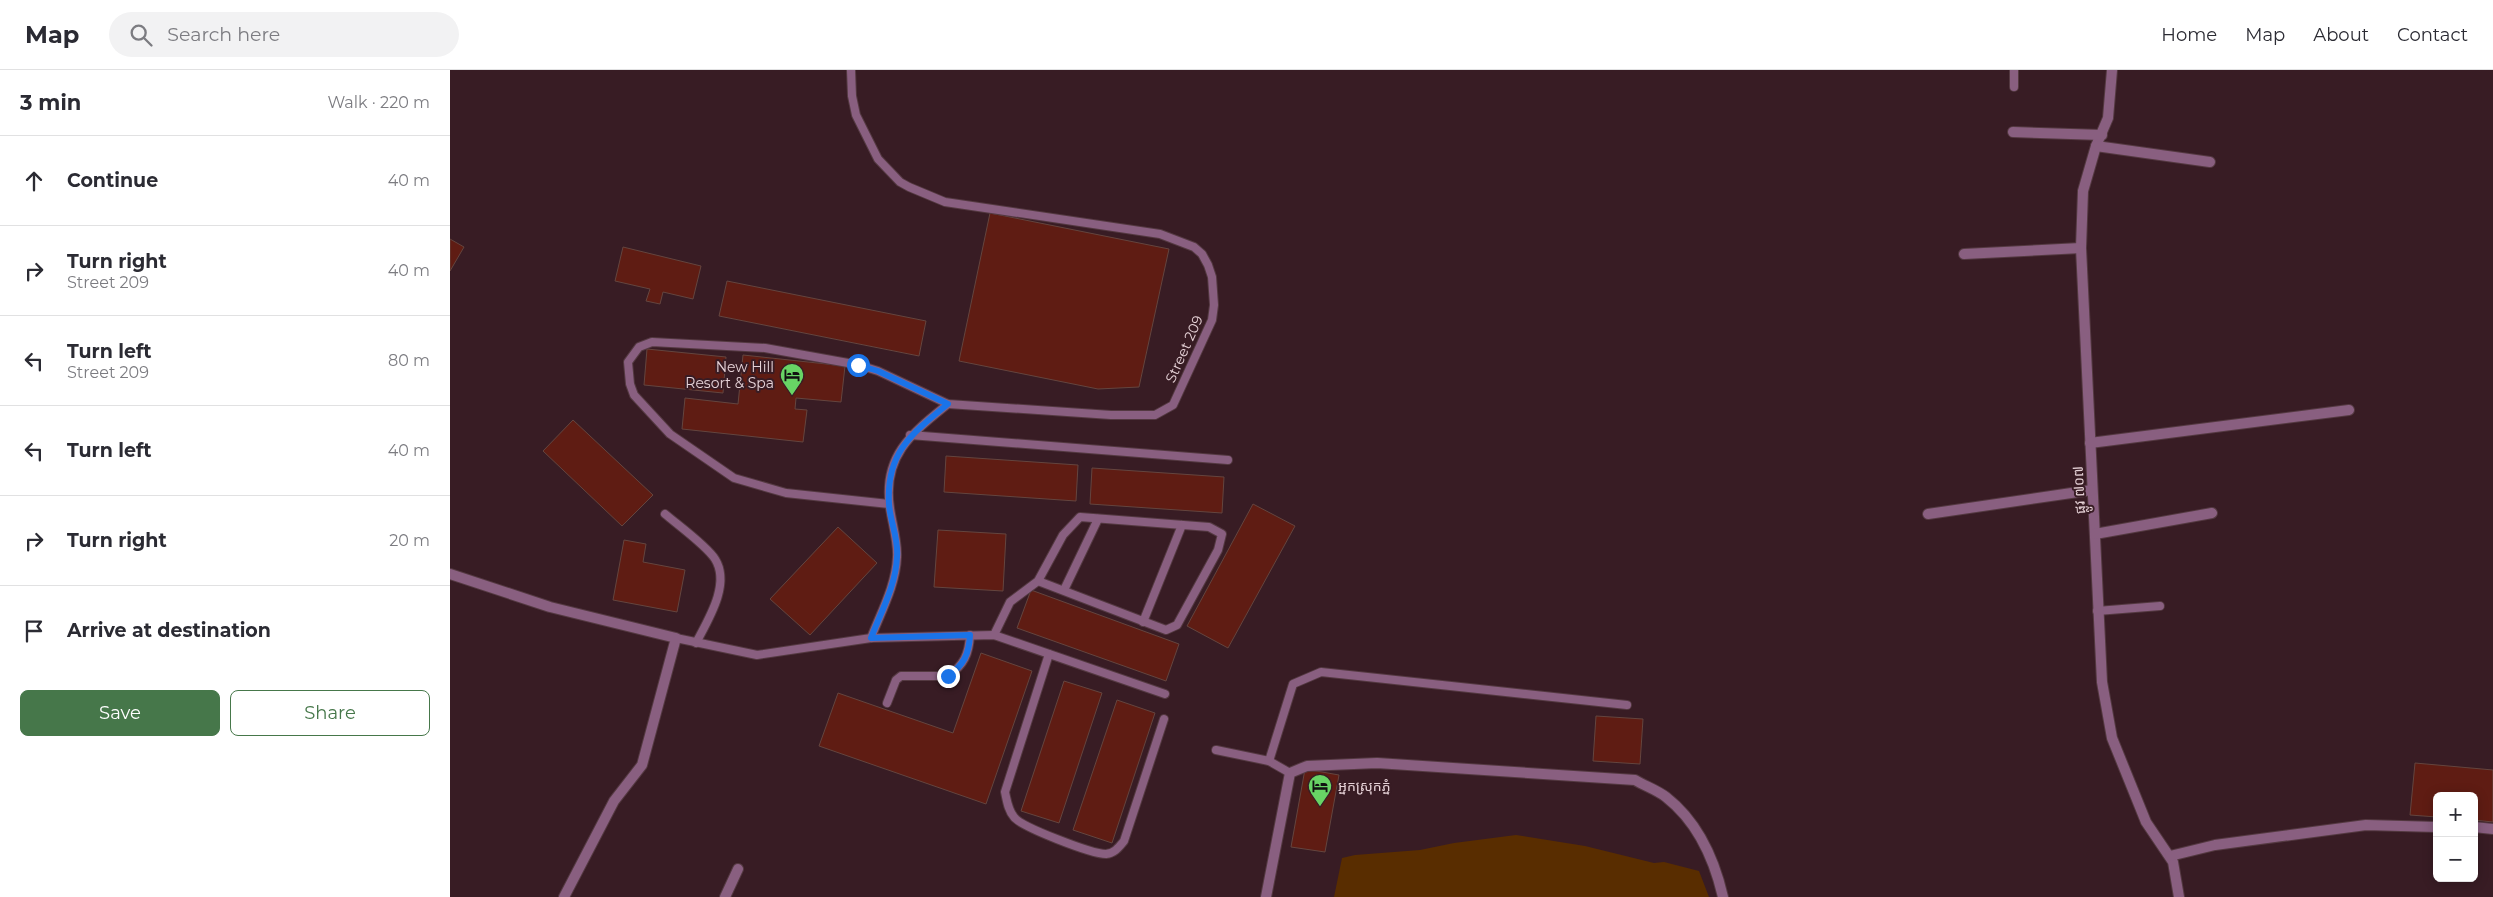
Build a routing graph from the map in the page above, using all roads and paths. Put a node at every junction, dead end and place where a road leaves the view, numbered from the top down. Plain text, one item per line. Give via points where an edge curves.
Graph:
1 (851, 70) edge
2 (2014, 70) edge
3 (2112, 70) edge
4 (2014, 87) dead end
5 (2013, 132) dead end
6 (2102, 135) junction
7 (2096, 146) junction
8 (2210, 162) dead end
9 (2081, 248) junction
10 (1964, 254) dead end
11 (948, 404) junction
12 (2349, 410) dead end
13 (910, 435) junction
14 (2090, 443) junction
15 (1228, 460) dead end
16 (2092, 490) junction
17 (889, 504) junction
18 (2212, 512) dead end
19 (665, 514) dead end
20 (1928, 514) dead end
21 (1098, 519) junction
22 (1182, 525) junction
23 (2095, 534) junction
24 (450, 574) edge
25 (1038, 581) junction
26 (1064, 590) junction
27 (2160, 606) dead end
28 (2098, 611) junction
29 (1143, 622) junction
30 (970, 635) junction
31 (994, 635) junction
32 (676, 638) junction
33 (871, 638) junction
34 (696, 643) junction
35 (1049, 654) junction
36 (1165, 694) dead end
37 (887, 703) dead end
38 (1627, 705) dead end
39 (1164, 719) dead end
40 (1216, 750) dead end
41 (1269, 761) junction
42 (1290, 773) junction
43 (2433, 827) edge
44 (2478, 828) edge
45 (2493, 829) edge
46 (2170, 856) junction
47 (738, 868) dead end
48 (564, 897) edge
49 (725, 897) edge
50 (1266, 897) edge
51 (1723, 897) edge
52 (2179, 897) edge

1 - 11 lane, Street 209 via 856,115 878,159 904,184 945,202 1160,234 1194,246 1208,264 1214,291 1212,320 1173,406 1164,412 1156,416 1111,415
2 - 4 lane
3 - 6 street, ផ្លូវ ៧០៧ via 2108,118
5 - 6 street
6 - 7 street, ផ្លូវ ៧០៧
7 - 8 street
7 - 9 street, ផ្លូវ ៧០៧ via 2083,191
9 - 10 street
9 - 14 street, ផ្លូវ ៧០៧
11 - 13 lane
11 - 17 lane via 878,371 765,348 652,342 639,347 628,362 630,384 640,402 670,434 734,478 786,493
12 - 14 street
13 - 15 lane
13 - 17 lane via 890,471
14 - 16 street, ផ្លូវ ៧០៧
16 - 20 street
16 - 23 street, ផ្លូវ ៧០៧
17 - 33 lane via 898,557 891,588
18 - 23 street
19 - 34 lane via 714,557 720,569 710,616
21 - 22 lane
21 - 25 lane via 1080,517 1063,536
21 - 26 lane
22 - 29 lane
22 - 29 lane via 1209,527 1222,534 1218,550 1177,625 1166,630
23 - 28 street, ផ្លូវ ៧០៧
24 - 32 street via 550,607
25 - 26 lane
25 - 31 lane via 1010,602
26 - 29 lane
27 - 28 lane
28 - 46 street, ផ្លូវ ៧០៧ via 2104,701 2112,738 2146,822
30 - 31 lane
30 - 33 lane
30 - 37 lane via 965,661 953,673 948,676 901,676 896,680
31 - 35 lane
32 - 34 lane
32 - 48 street via 642,764 614,801
33 - 34 lane via 757,655
35 - 36 lane
35 - 39 lane via 1005,792 1015,819 1065,843 1106,854 1116,850 1124,841
38 - 41 lane via 1321,672 1293,684
40 - 41 lane
41 - 42 lane
42 - 50 street
42 - 51 street via 1307,766 1377,763 1635,780 1665,796 1684,813 1705,842
43 - 46 street via 2366,826 2215,845
44 - 45 street
46 - 52 street, ផ្លូវ ៧០៧
47 - 49 street

